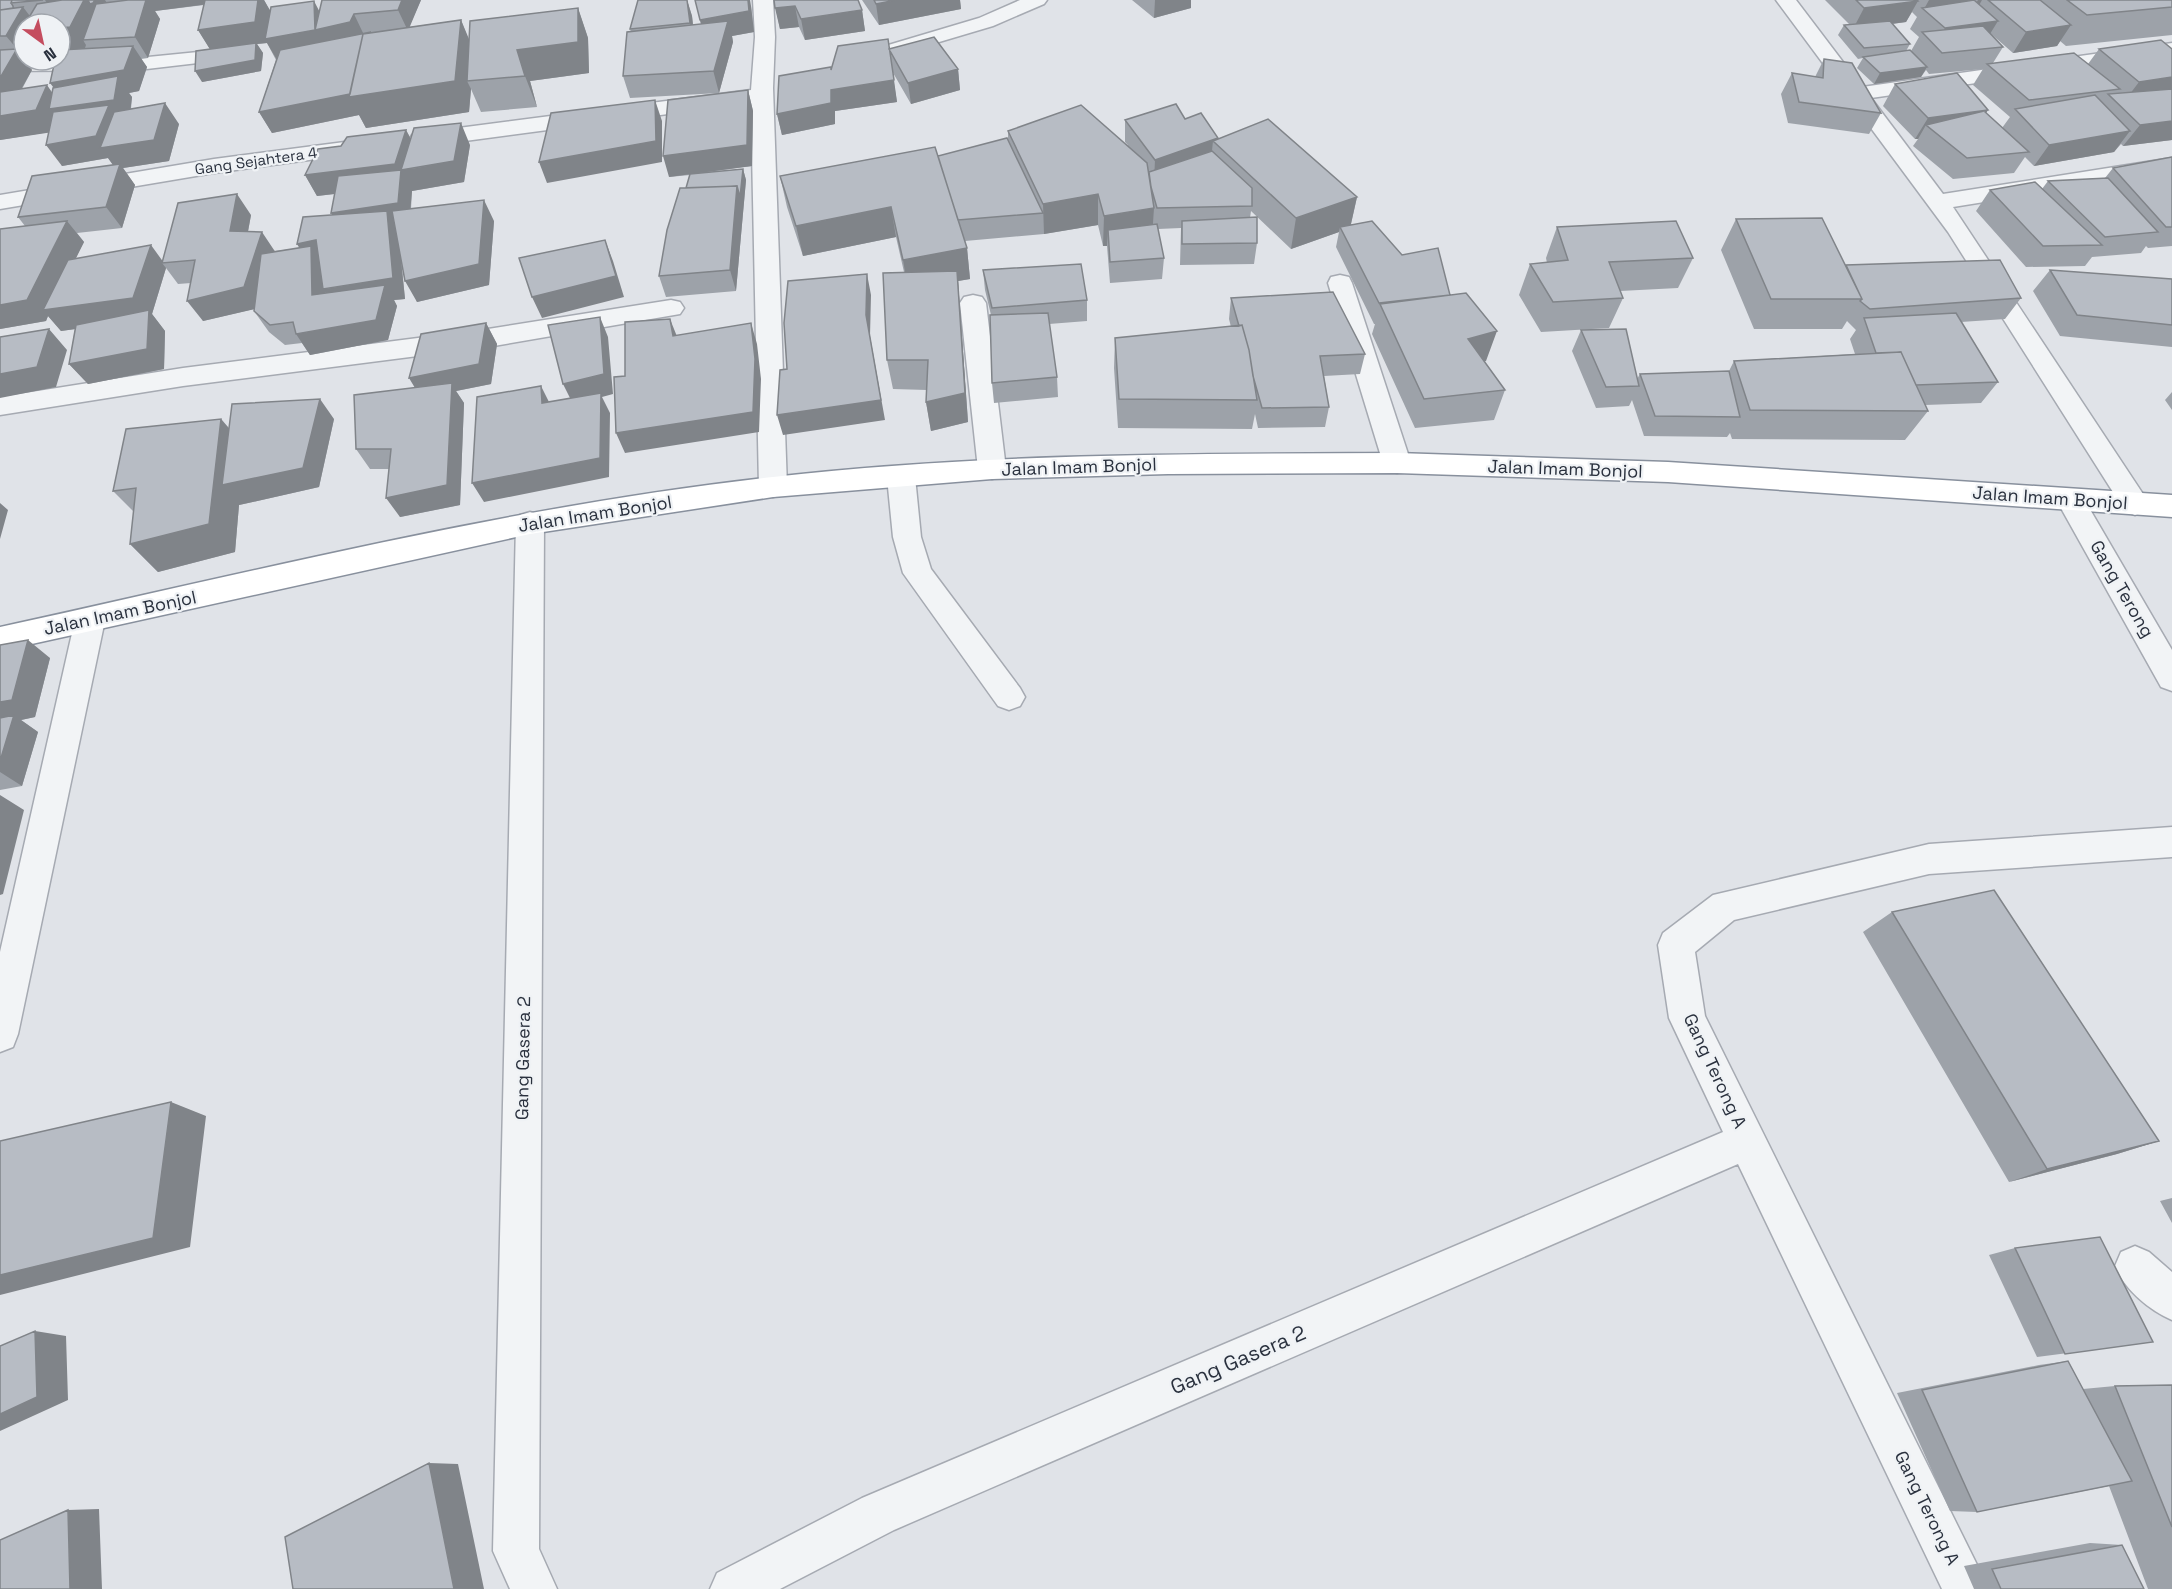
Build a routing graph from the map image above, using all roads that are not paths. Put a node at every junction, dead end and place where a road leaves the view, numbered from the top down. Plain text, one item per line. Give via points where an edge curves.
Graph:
1 (763, 0) edge
2 (1037, 0) edge
3 (1786, 0) edge
4 (2172, 49) edge
5 (873, 56) edge
6 (208, 57) edge
7 (0, 65) edge
8 (770, 88) junction
9 (1857, 94) junction
10 (401, 142) edge
11 (377, 145) edge
12 (2172, 165) edge
13 (0, 202) edge
14 (1936, 202) junction
15 (1340, 283) dead end
16 (973, 303) dead end
17 (671, 308) dead end
18 (0, 406) edge
19 (1397, 463) junction
20 (992, 469) junction
21 (901, 477) junction
22 (773, 487) junction
23 (2071, 501) junction
24 (2135, 504) junction
25 (2172, 506) edge
26 (530, 523) junction
27 (90, 620) junction
28 (0, 639) edge
29 (2172, 678) edge
30 (1009, 697) dead end
31 (2172, 842) edge
32 (0, 1034) edge
33 (1747, 1141) junction
34 (2135, 1266) dead end
35 (2172, 1299) edge
36 (534, 1589) edge
37 (733, 1589) edge
38 (1966, 1589) edge

1 - 8 street
2 - 5 street via 986,22
3 - 9 street
4 - 9 street
6 - 7 street via 138,64
8 - 10 street
8 - 22 street
9 - 14 street
11 - 13 street, Gang Sejahtera 4 via 213,166
12 - 14 street
14 - 24 street via 1957,228
15 - 19 street
16 - 20 street
17 - 18 street via 488,338 183,377
19 - 20 highway, Jalan Imam Bonjol
19 - 23 highway, Jalan Imam Bonjol via 1668,472
20 - 21 highway, Jalan Imam Bonjol
21 - 22 highway, Jalan Imam Bonjol
21 - 30 street via 907,537 918,573
22 - 26 highway, Jalan Imam Bonjol
23 - 24 highway, Jalan Imam Bonjol
23 - 29 street, Gang Terong
24 - 25 highway, Jalan Imam Bonjol
26 - 27 highway, Jalan Imam Bonjol
26 - 36 street, Gang Gasera 2 via 516,1551
27 - 28 highway, Jalan Imam Bonjol
27 - 32 street
31 - 33 street, Gang Terong A via 1929,859 1725,906 1676,945 1687,1018
33 - 37 street, Gang Gasera 2 via 878,1514
33 - 38 street, Gang Terong A
34 - 35 street

